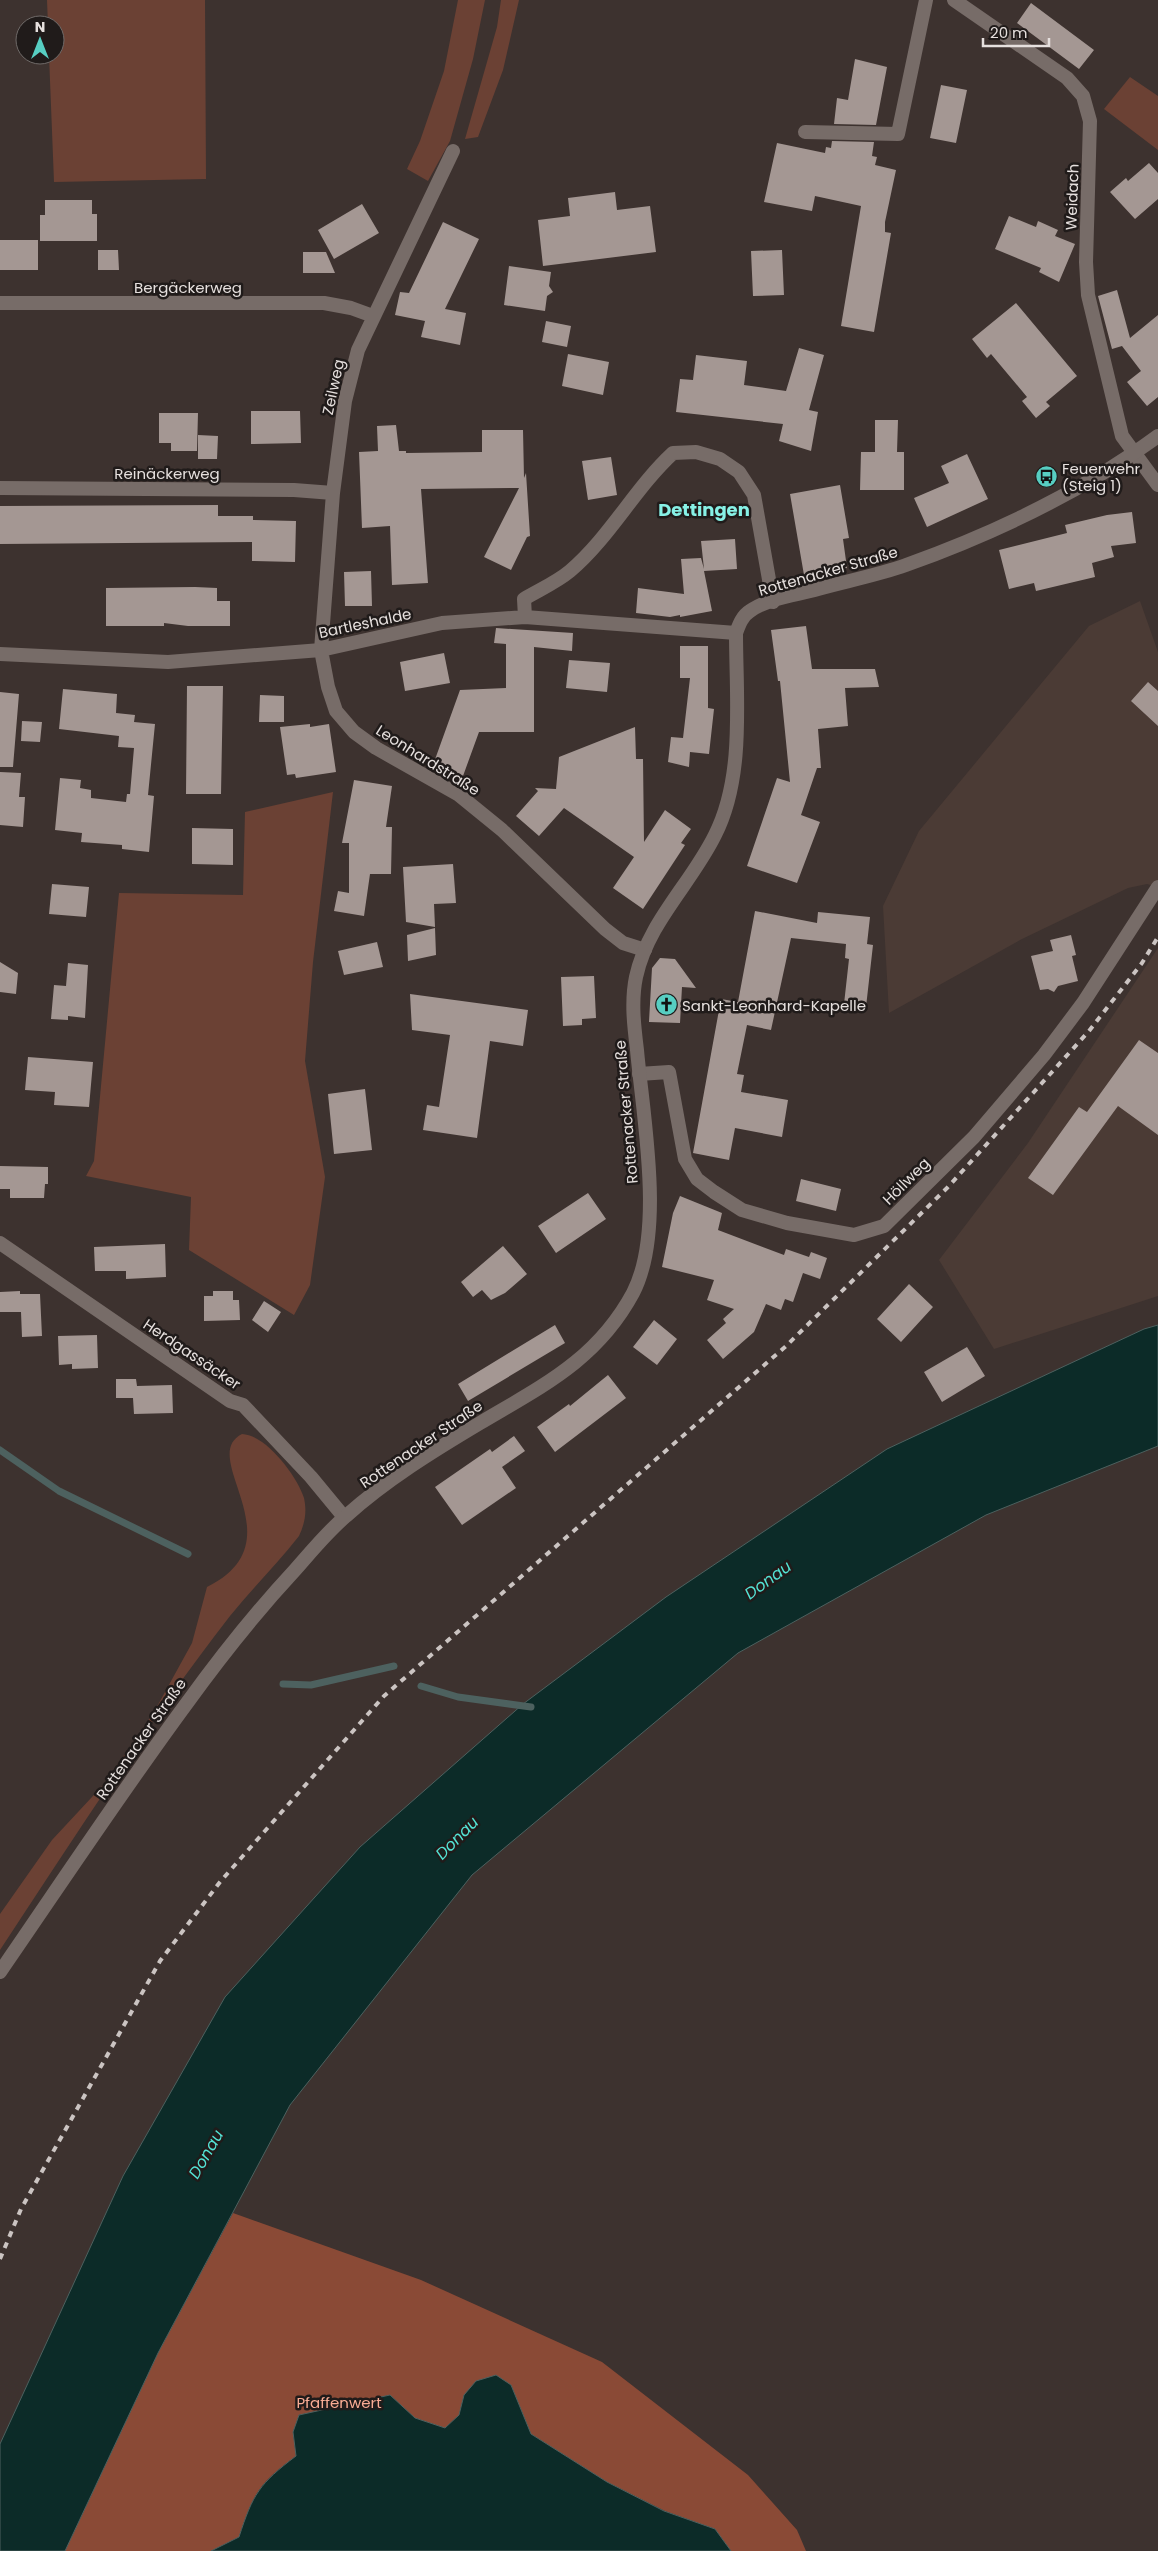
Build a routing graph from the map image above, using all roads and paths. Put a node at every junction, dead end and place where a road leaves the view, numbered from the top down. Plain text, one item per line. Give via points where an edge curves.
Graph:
1 (926, 0) edge
2 (954, 0) edge
3 (805, 132) dead end
4 (453, 151) dead end
5 (0, 303) edge
6 (373, 316) junction
7 (1158, 436) edge
8 (1135, 453) junction
9 (1158, 485) edge
10 (0, 488) edge
11 (333, 493) junction
12 (773, 602) junction
13 (525, 617) junction
14 (736, 633) junction
15 (321, 650) junction
16 (0, 654) edge
17 (1158, 887) edge
18 (645, 950) junction
19 (639, 1074) junction
20 (0, 1243) edge
21 (344, 1517) junction
22 (0, 1972) edge

1 - 3 street via 898,134
2 - 8 street, Weidach via 1067,78 1083,96 1090,121 1088,294 1106,362 1114,410 1122,436
4 - 6 street, Zeilweg
5 - 6 street, Bergäckerweg via 324,303
6 - 11 street, Zeilweg via 358,350 345,401
7 - 8 street, Rottenacker Straße
8 - 9 street
8 - 12 street, Rottenacker Straße via 1064,496 999,528 904,566
10 - 11 street, Reinäckerweg
11 - 15 street, Zeilweg
12 - 13 street via 754,495 744,479 720,459 696,452 673,453 654,471 604,536 570,572 524,598
12 - 14 street, Rottenacker Straße via 750,611
13 - 14 street, Bartleshalde
13 - 15 street, Bartleshalde via 442,623
14 - 18 street, Rottenacker Straße via 735,759 731,791 718,831 653,929
15 - 16 street, Bartleshalde via 163,663
15 - 18 street, Leonhardstraße via 336,711 354,732 459,796 502,830 605,929 623,943
17 - 19 street, Höllweg via 1083,1003 1044,1055 974,1137 884,1226 854,1235 787,1223 742,1210 697,1179 685,1159 669,1072
18 - 19 street, Rottenacker Straße via 636,976 633,1008
19 - 21 street, Rottenacker Straße via 649,1163 648,1242 634,1291 602,1339 566,1371 393,1478
20 - 21 street, Herdgassäcker via 230,1401 243,1405
21 - 22 street, Rottenacker Straße via 260,1608 220,1658 155,1746

